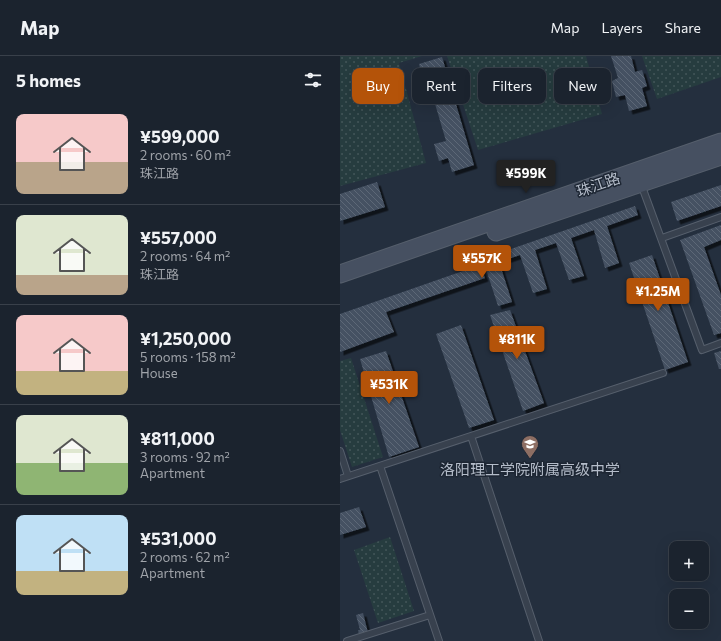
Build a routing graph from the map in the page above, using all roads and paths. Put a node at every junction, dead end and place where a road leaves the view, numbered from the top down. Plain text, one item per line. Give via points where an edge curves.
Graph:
1 (721, 142) edge
2 (721, 156) edge
3 (641, 184) junction
4 (721, 217) edge
5 (662, 238) junction
6 (340, 274) edge
7 (340, 284) edge
8 (721, 343) edge
9 (662, 374) dead end
10 (471, 436) junction
11 (340, 452) edge
12 (380, 466) junction
13 (348, 476) junction
14 (340, 479) edge
15 (430, 615) junction
16 (347, 641) edge
17 (439, 641) edge
18 (539, 641) edge

1 - 6 main road, 珠江路
2 - 3 main road, 珠江路
3 - 5 lane
3 - 7 main road, 珠江路
4 - 5 lane
5 - 8 lane via 702,350
9 - 10 lane
10 - 12 lane
10 - 18 lane
11 - 13 lane
12 - 13 lane
12 - 15 lane
13 - 14 lane
15 - 16 lane
15 - 17 lane

